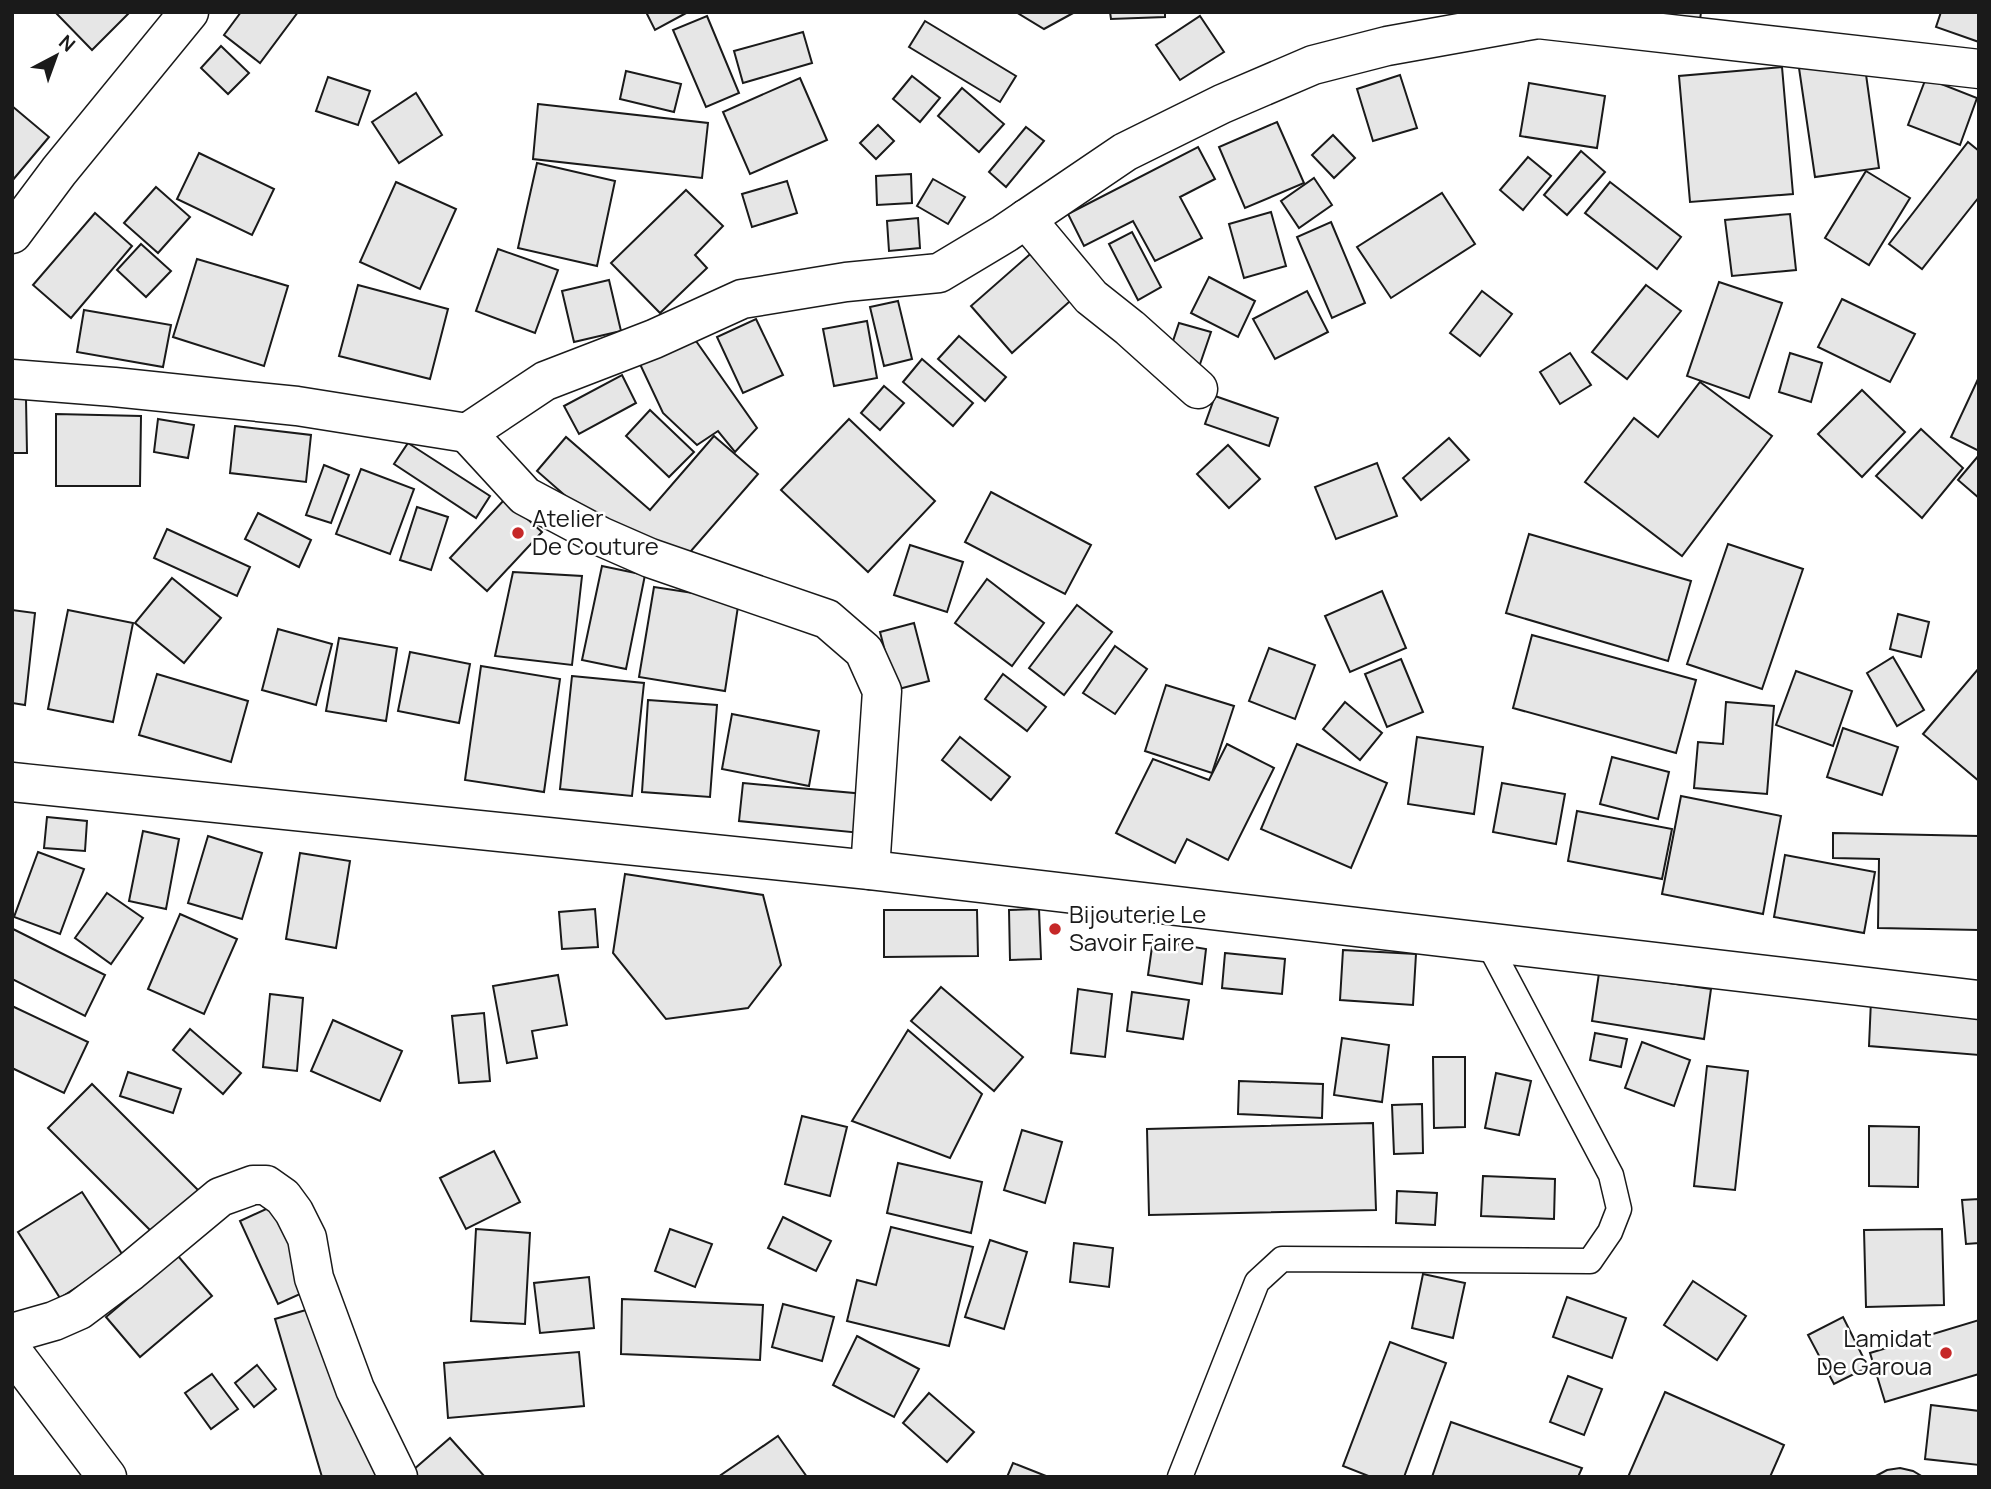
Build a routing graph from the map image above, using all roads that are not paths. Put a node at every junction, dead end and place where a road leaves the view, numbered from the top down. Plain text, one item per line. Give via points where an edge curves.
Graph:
1 (189, 12) edge
2 (1979, 69) edge
3 (1026, 219) junction
4 (12, 234) edge
5 (12, 379) edge
6 (1198, 389) dead end
7 (467, 433) junction
8 (12, 782) edge
9 (870, 870) junction
10 (1488, 943) junction
11 (1979, 1000) edge
12 (12, 1333) edge
13 (12, 1351) edge
14 (107, 1477) edge
15 (398, 1477) edge
16 (1181, 1477) edge

1 - 4 street
2 - 3 street via 1538,19 1387,46 1313,65 1125,152
3 - 6 street via 1091,297
3 - 7 street via 939,274 846,282 742,299 654,339 545,380
5 - 7 street via 297,406
7 - 9 street via 525,496 650,558 827,619 864,651 882,691
8 - 9 street
9 - 10 street
10 - 11 street
10 - 16 lane via 1611,1175 1619,1209 1610,1232 1590,1261 1282,1259 1256,1282
12 - 15 street via 79,1310 220,1197 266,1185 283,1197 303,1229 314,1278 355,1389
13 - 14 street

